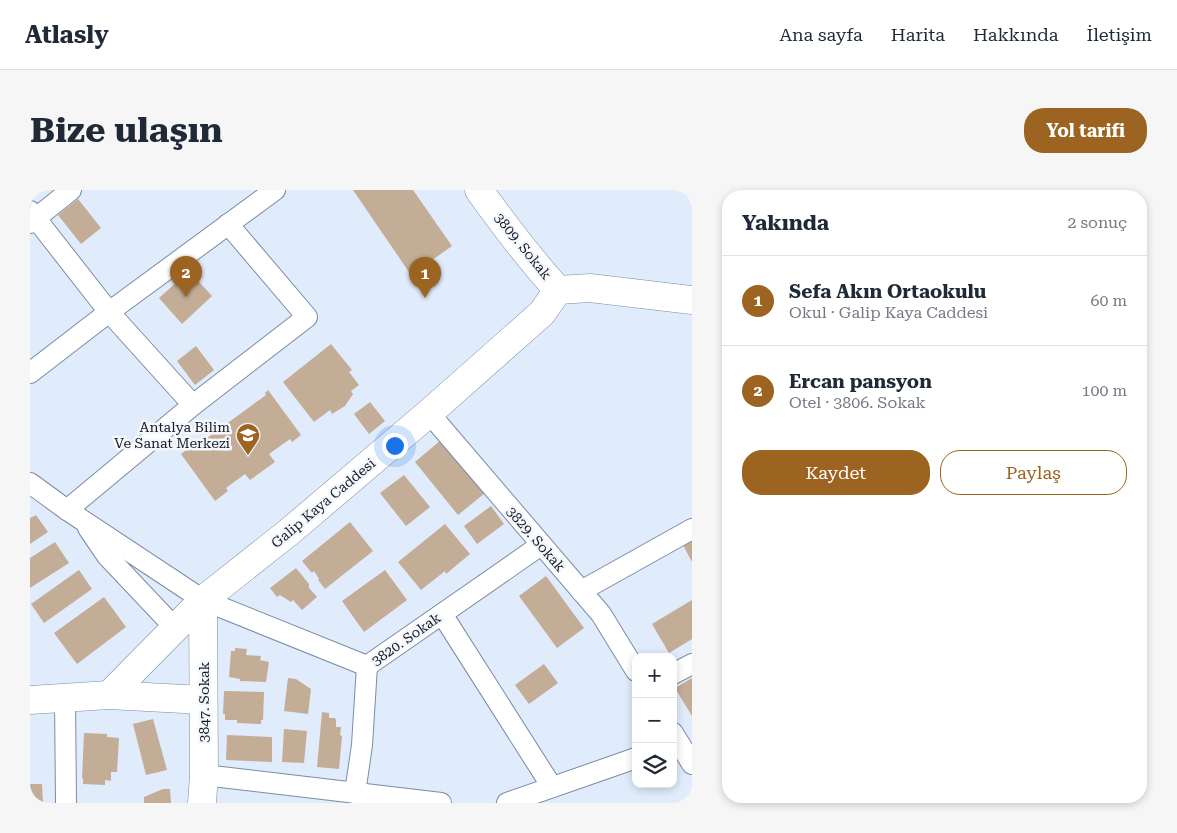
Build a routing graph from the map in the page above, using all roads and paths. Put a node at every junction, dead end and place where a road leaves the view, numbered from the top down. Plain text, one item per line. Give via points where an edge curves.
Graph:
1 (71, 190) edge
2 (275, 190) edge
3 (479, 190) edge
4 (32, 217) edge
5 (228, 224) junction
6 (558, 290) junction
7 (692, 300) edge
8 (109, 312) junction
9 (30, 373) edge
10 (193, 405) junction
11 (429, 413) junction
12 (30, 483) edge
13 (75, 515) junction
14 (692, 529) edge
15 (541, 545) junction
16 (581, 591) junction
17 (203, 600) junction
18 (442, 614) junction
19 (176, 628) junction
20 (632, 664) edge
21 (692, 664) edge
22 (367, 666) junction
23 (677, 672) edge
24 (109, 695) junction
25 (65, 698) junction
26 (30, 700) edge
27 (203, 700) junction
28 (677, 743) edge
29 (632, 759) edge
30 (692, 764) edge
31 (204, 775) junction
32 (552, 787) junction
33 (355, 793) junction
34 (404, 801) edge
35 (66, 803) edge
36 (202, 803) edge
37 (441, 803) edge
38 (510, 803) edge

1 - 4 street
2 - 5 street
3 - 6 street, 3809. Sokak
4 - 8 street
5 - 8 street
5 - 10 street via 307,317
6 - 7 street, 3809. Sokak via 590,288
6 - 11 street, Galip Kaya Caddesi via 542,313
8 - 9 street
8 - 10 street
10 - 13 street
11 - 15 street, 3829. Sokak
11 - 17 street, Galip Kaya Caddesi
12 - 13 street, 3820. Sokak
13 - 17 street, 3820. Sokak
13 - 19 street via 107,556
14 - 16 street
15 - 16 street, 3829. Sokak
15 - 18 street, 3820. Sokak
16 - 20 street, 3829. Sokak via 601,614
17 - 19 street, Galip Kaya Caddesi
17 - 22 street, 3820. Sokak
17 - 27 street, 3847. Sokak
18 - 22 street, 3820. Sokak
18 - 32 street
19 - 24 street, Galip Kaya Caddesi
21 - 23 street
22 - 33 street
24 - 25 street
24 - 27 street
25 - 26 street
25 - 35 street
27 - 31 street, 3847. Sokak
28 - 30 street
29 - 32 street
31 - 33 street
31 - 36 street, 3847. Sokak
32 - 38 street
33 - 34 street
34 - 37 street

